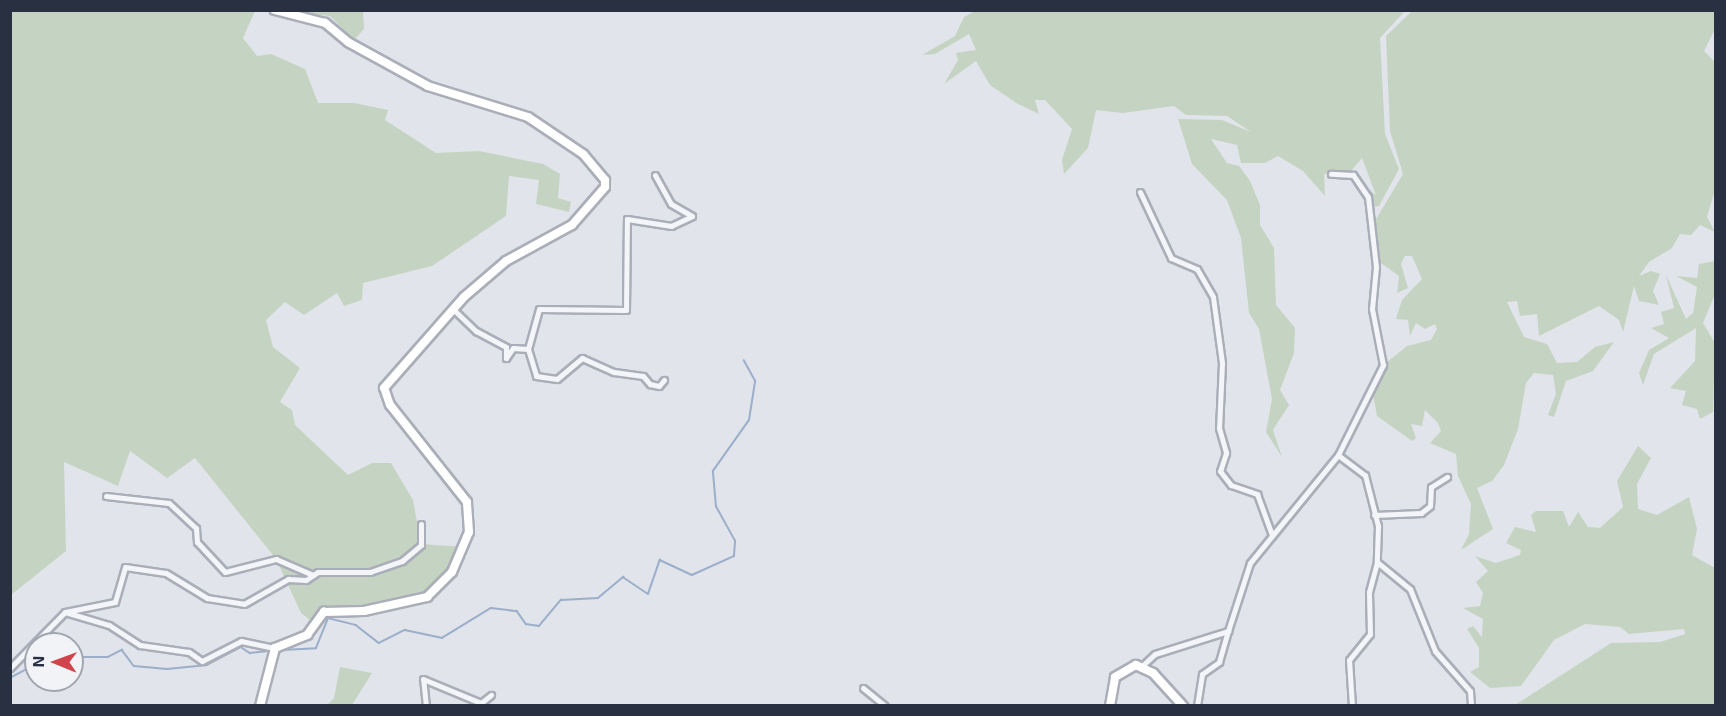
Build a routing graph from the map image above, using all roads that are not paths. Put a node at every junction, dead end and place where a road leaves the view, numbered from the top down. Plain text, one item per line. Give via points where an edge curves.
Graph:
1 (274, 10) edge
2 (1331, 174) dead end
3 (655, 175) dead end
4 (1140, 192) dead end
5 (453, 309) junction
6 (528, 349) junction
7 (664, 380) dead end
8 (1338, 455) junction
9 (1446, 477) dead end
10 (106, 496) dead end
11 (1374, 515) junction
12 (421, 524) dead end
13 (1272, 535) junction
14 (1377, 562) junction
15 (313, 575) junction
16 (64, 612) junction
17 (1228, 631) junction
18 (274, 648) junction
19 (1143, 665) junction
20 (10, 668) edge
21 (863, 688) dead end
22 (491, 695) dead end
23 (260, 705) edge
24 (426, 705) edge
25 (885, 705) edge
26 (1110, 705) edge
27 (1184, 705) edge
28 (1197, 705) edge
29 (1352, 705) edge
30 (1471, 705) edge

1 - 5 main road via 325,23 428,86 518,112 583,154 605,180 602,194 573,225 506,261
2 - 8 street via 1353,175 1368,197 1376,267 1372,309 1384,356
3 - 6 street via 671,204 692,216 671,226 627,219 626,310 539,309
4 - 13 street via 1172,258 1197,269 1213,297 1222,363 1219,428 1226,453 1220,471 1231,484 1257,494
5 - 6 street via 476,331 506,347 506,358 513,348
5 - 18 main road via 384,388 390,405 467,502 469,532 457,562 443,585 427,597 364,611 328,611 307,635
6 - 7 street via 532,373 549,379 570,372 582,358 614,372 643,376 650,384 659,386
8 - 11 street via 1365,475
8 - 13 street
9 - 11 street via 1431,487 1430,506 1421,513
10 - 15 street via 169,503 196,528 197,542 225,572 276,558
11 - 14 street
12 - 15 street via 421,544 402,561 370,572
13 - 17 street via 1246,570
14 - 29 street via 1369,592 1370,634 1349,660
14 - 30 street via 1410,590 1435,651 1470,691
15 - 16 street via 288,579 270,594 231,603 207,598 180,579 132,565 121,573 115,602
16 - 18 street via 109,625 140,645 189,652 202,661 241,641
16 - 20 street
17 - 19 street via 1155,654
17 - 28 street via 1219,663 1202,674
18 - 23 main road
19 - 26 main road via 1126,667 1115,676
19 - 27 main road
21 - 25 street
22 - 24 street via 481,703 423,680

